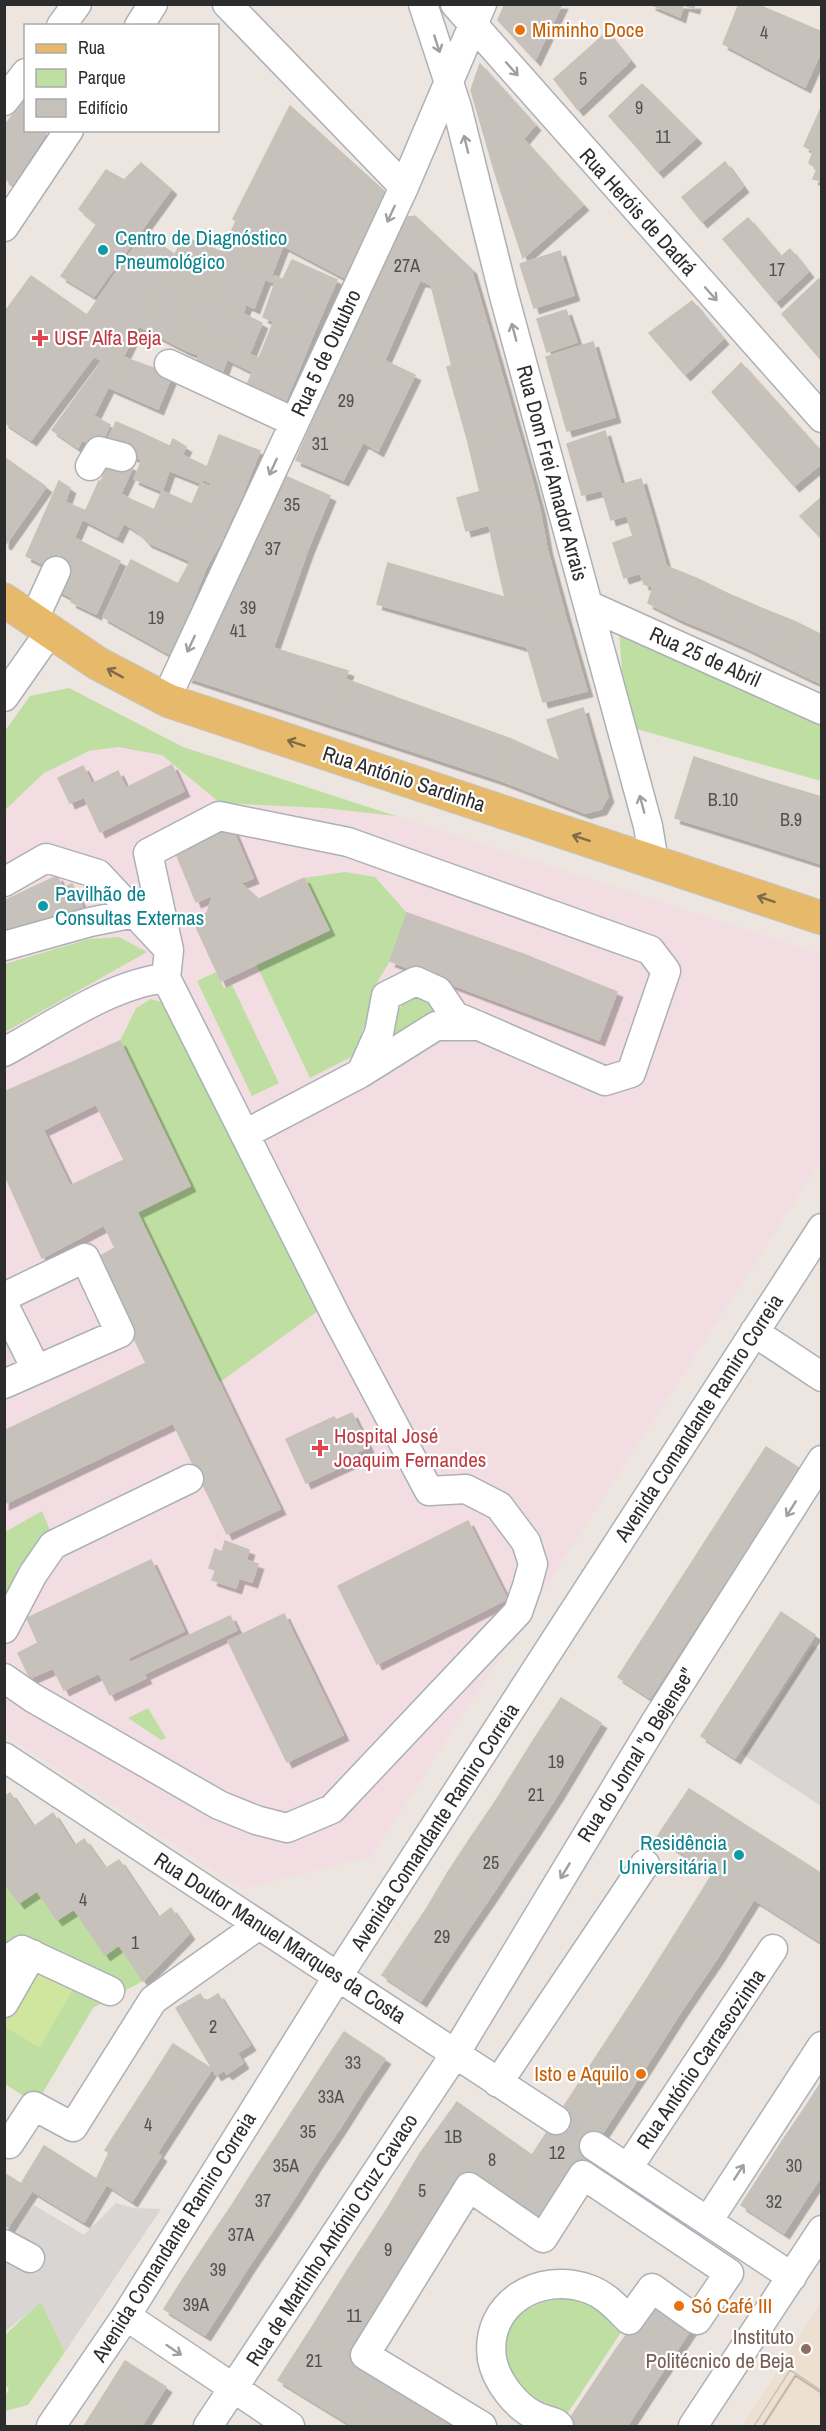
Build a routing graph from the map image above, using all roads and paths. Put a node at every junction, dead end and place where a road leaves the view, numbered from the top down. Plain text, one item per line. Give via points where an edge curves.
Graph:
1 (77, 4) edge
2 (153, 4) edge
3 (228, 4) edge
4 (423, 4) edge
5 (470, 11) edge
6 (62, 24) edge
7 (140, 24) edge
8 (24, 76) edge
9 (450, 84) junction
10 (4, 101) edge
11 (68, 132) edge
12 (404, 187) junction
13 (4, 227) edge
14 (169, 364) dead end
15 (822, 418) edge
16 (294, 422) junction
17 (122, 457) dead end
18 (90, 466) dead end
19 (56, 571) dead end
20 (4, 600) edge
21 (588, 605) junction
22 (32, 631) edge
23 (4, 697) edge
24 (169, 700) junction
25 (822, 710) edge
26 (654, 862) junction
27 (4, 882) edge
28 (135, 913) junction
29 (822, 918) edge
30 (822, 941) edge
31 (4, 946) edge
32 (169, 950) junction
33 (166, 978) junction
34 (479, 1026) junction
35 (4, 1053) edge
36 (362, 1073) junction
37 (245, 1134) junction
38 (822, 1228) edge
39 (4, 1297) edge
40 (4, 1305) edge
41 (754, 1332) junction
42 (36, 1369) junction
43 (822, 1377) edge
44 (4, 1384) edge
45 (822, 1460) edge
46 (189, 1479) dead end
47 (4, 1629) edge
48 (4, 1678) edge
49 (5, 1758) edge
50 (645, 1864) dead end
51 (260, 1924) junction
52 (773, 1950) dead end
53 (32, 1954) junction
54 (4, 1962) edge
55 (338, 1977) junction
56 (110, 1992) dead end
57 (4, 2003) edge
58 (822, 2046) edge
59 (455, 2054) junction
60 (498, 2083) junction
61 (556, 2120) tunnel mouth
62 (9, 2144) dead end
63 (594, 2146) tunnel mouth
64 (628, 2169) junction
65 (708, 2221) junction
66 (822, 2230) edge
67 (4, 2244) edge
68 (30, 2258) dead end
69 (792, 2277) junction
70 (126, 2316) junction
71 (232, 2390) junction
72 (51, 2427) edge
73 (208, 2427) edge
74 (290, 2427) edge
75 (482, 2427) edge
76 (559, 2427) edge
77 (693, 2427) edge

1 - 6 street
2 - 7 street
3 - 12 street
4 -> 9 street, Rua Dom Frei Amador Arrais
5 - 9 street, Rua 5 de Outubro
5 -> 15 street, Rua Heróis de Dadrá
8 - 10 street
9 - 12 street, Rua 5 de Outubro
21 -> 9 street, Rua Dom Frei Amador Arrais
11 - 13 street
12 -> 16 street, Rua 5 de Outubro
14 - 16 street
16 -> 24 street, Rua 5 de Outubro
17 - 18 street via 99,451
19 - 22 street
20 - 22 main road, Rua António Sardinha
21 - 25 street, Rua 25 de Abril
26 -> 21 street, Rua Dom Frei Amador Arrais via 648,825
22 - 23 street
24 -> 22 main road, Rua António Sardinha
22 - 30 main road, Rua António Sardinha via 120,702 169,724
26 -> 24 main road, Rua António Sardinha
29 -> 26 main road, Rua António Sardinha
27 - 28 street via 46,858 98,874
28 - 31 street
28 - 32 street
32 - 33 street
32 - 34 street via 148,853 219,816 348,842 651,950 666,971 631,1073 605,1081
33 - 35 street via 142,981 111,994
33 - 37 street
34 - 36 street via 436,1026
34 - 36 street via 455,1016 438,992 416,981 386,996 379,1033
36 - 37 street
37 - 48 street via 429,1491 466,1489 500,1506 526,1542 533,1564 518,1612 332,1809 287,1828 219,1805
38 - 41 street, Avenida Comandante Ramiro Correia
39 - 42 street via 85,1258 120,1333
40 - 42 street
41 - 43 street
41 - 55 street, Avenida Comandante Ramiro Correia
42 - 44 street
45 -> 59 street, Rua do Jornal "o Bejense" via 656,1721
46 - 47 street via 53,1545
49 - 51 street, Rua Doutor Manuel Marques da Costa
50 - 60 street
51 - 55 street, Rua Doutor Manuel Marques da Costa
51 - 62 street via 153,2000 73,2127 34,2106
52 - 64 street, Rua António Carrascozinha
53 - 54 street via 22,1950
53 - 56 street
53 - 57 street
55 - 59 street, Rua Doutor Manuel Marques da Costa
55 - 70 street, Avenida Comandante Ramiro Correia
65 -> 58 street
59 - 60 street, Rua Doutor Manuel Marques da Costa
59 - 71 street, Rua de Martinho António Cruz Cavaco
60 - 61 street, Rua Doutor Manuel Marques da Costa
63 - 64 street
64 - 65 street
65 - 69 street
66 - 69 street
67 - 68 street
69 - 77 street
70 -> 71 street
70 - 72 street, Avenida Comandante Ramiro Correia
71 - 73 street, Rua de Martinho António Cruz Cavaco
71 - 74 street
75 - 76 street via 365,2355 469,2187 543,2238 583,2175 729,2273 697,2320 652,2288 629,2319 606,2297 563,2283 540,2285 500,2314 492,2333 492,2361 516,2403

